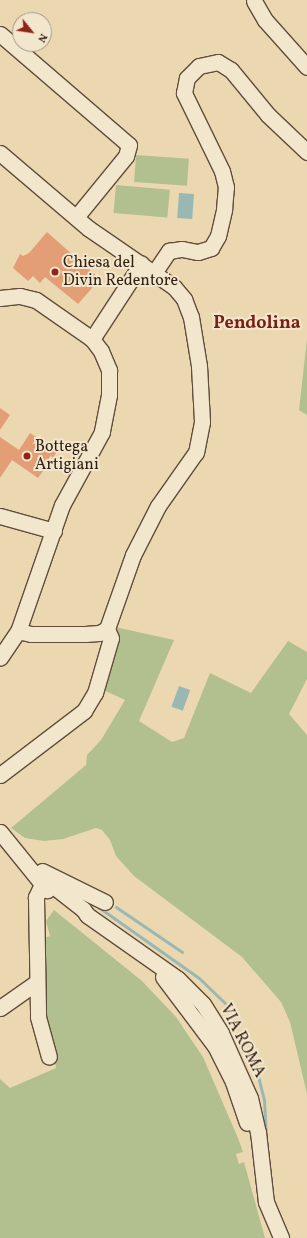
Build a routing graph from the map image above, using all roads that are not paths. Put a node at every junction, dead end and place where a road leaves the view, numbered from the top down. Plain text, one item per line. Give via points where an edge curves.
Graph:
1 (254, 1) edge
2 (0, 34) edge
3 (307, 67) edge
4 (0, 152) edge
5 (307, 152) edge
6 (76, 217) junction
7 (141, 264) junction
8 (154, 273) junction
9 (0, 298) edge
10 (92, 339) junction
11 (0, 516) edge
12 (54, 531) junction
13 (107, 629) junction
14 (18, 631) junction
15 (0, 658) edge
16 (0, 775) edge
17 (0, 832) edge
18 (33, 870) junction
19 (43, 882) junction
20 (105, 902) dead end
21 (37, 982) junction
22 (0, 1008) edge
23 (49, 1057) dead end
24 (281, 1238) edge

1 - 3 street via 266,20
2 - 6 street via 128,145 126,156
4 - 6 street
5 - 8 street via 268,115 231,70 218,62 198,66 187,78 184,93 222,171 226,187 223,216 218,236 210,248 198,252 182,249 169,252
6 - 7 street
7 - 8 street
7 - 10 street
8 - 13 street via 174,287 191,317 199,366 202,428 196,452 158,506 136,548
9 - 10 street via 20,296 36,300
10 - 12 street via 102,351 109,370 108,415 102,432 62,505
11 - 12 street
12 - 14 street
13 - 14 street via 99,633 85,634 31,634
13 - 16 street via 111,638 96,693 84,711
14 - 15 street
17 - 18 street, VIA ROMA
18 - 19 street, VIA ROMA
18 - 20 street via 53,875
19 - 21 street via 36,897
19 - 24 street, VIA ROMA via 143,954 170,984 216,1046 233,1082 261,1172 266,1202
21 - 22 street
21 - 23 street via 40,1034

